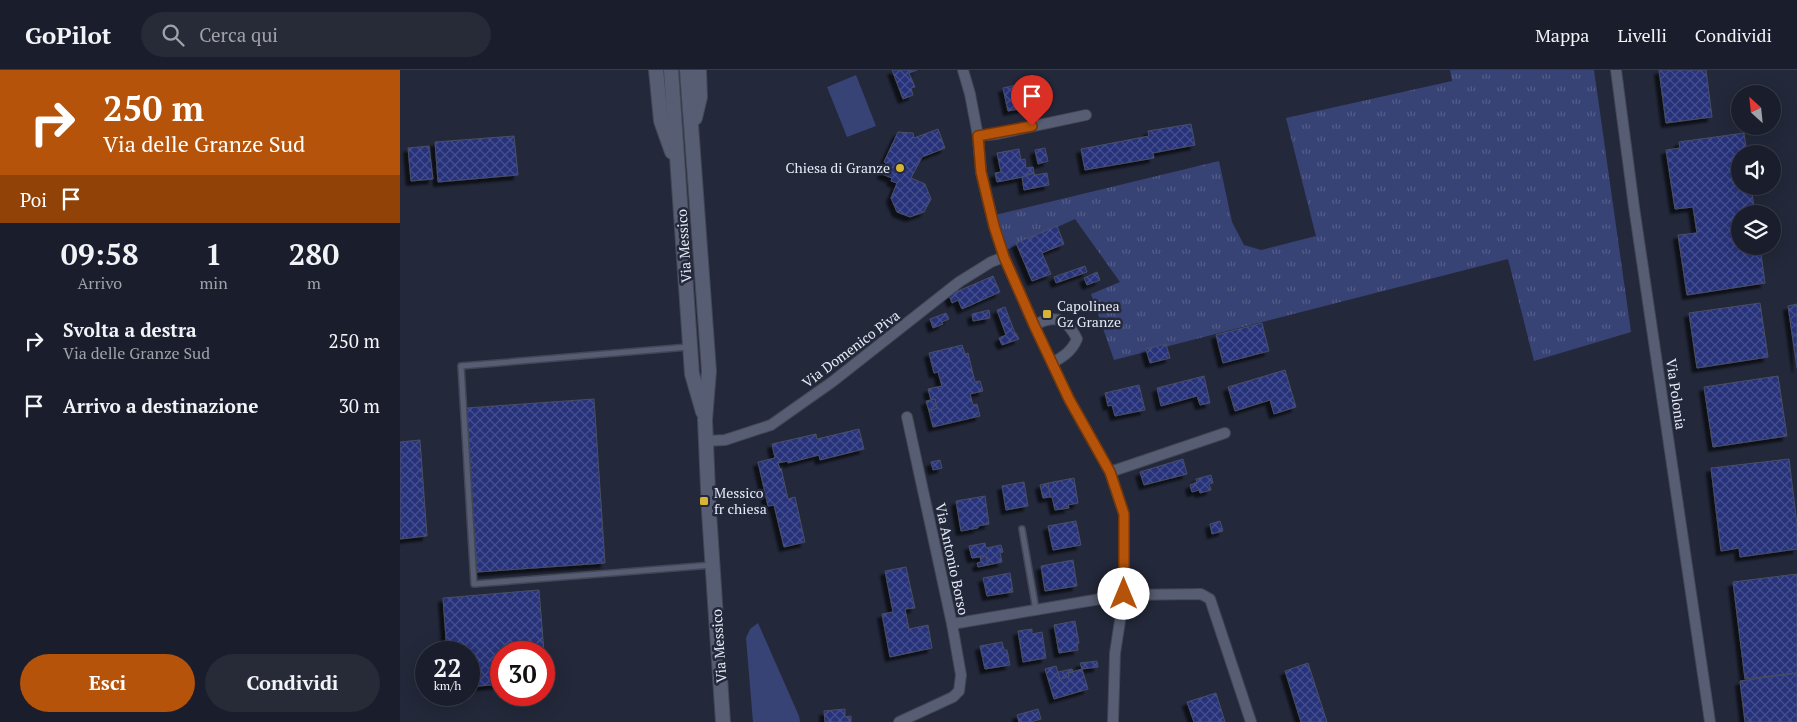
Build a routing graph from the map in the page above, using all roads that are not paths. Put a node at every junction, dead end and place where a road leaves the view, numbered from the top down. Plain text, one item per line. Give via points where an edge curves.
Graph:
1 (656, 70) edge
2 (670, 70) edge
3 (687, 70) edge
4 (699, 70) edge
5 (963, 70) edge
6 (1616, 70) edge
7 (1086, 115) dead end
8 (692, 129) junction
9 (978, 136) junction
10 (679, 170) junction
11 (1004, 257) junction
12 (1034, 325) junction
13 (690, 346) junction
14 (1052, 364) junction
15 (907, 417) dead end
16 (705, 420) junction
17 (1225, 433) dead end
18 (706, 441) junction
19 (1110, 472) junction
20 (1022, 529) dead end
21 (713, 565) junction
22 (1124, 594) junction
23 (1036, 610) junction
24 (952, 624) junction
25 (723, 722) edge
26 (899, 722) edge
27 (1113, 722) edge
28 (1251, 722) edge
29 (1710, 722) edge

1 - 10 street via 661,122
2 - 10 street, Via Messico
3 - 8 street, Via Messico
4 - 8 street via 700,97
5 - 9 street
6 - 29 street, Via Polonia
7 - 9 street
8 - 16 street, Via Messico via 709,371
9 - 11 street via 981,172
10 - 13 street, Via Messico
11 - 12 street
11 - 18 street, Via Domenico Piva via 959,282 771,425 725,440
12 - 14 street
12 - 14 street via 1045,320 1064,320 1077,339 1074,346
13 - 16 street, Via Messico via 692,374
13 - 21 lane via 462,366 474,584
14 - 19 street
15 - 24 street, Via Antonio Borso
16 - 18 street, Via Messico
17 - 19 street
18 - 21 street, Via Messico
19 - 22 street via 1124,514
20 - 23 lane
21 - 25 street, Via Messico
22 - 23 street, Via Antonio Borso
22 - 27 street via 1115,653
22 - 28 street, Via Antonio Borso via 1201,594 1210,599
23 - 24 street, Via Antonio Borso
24 - 26 street via 961,675 959,691 953,697

